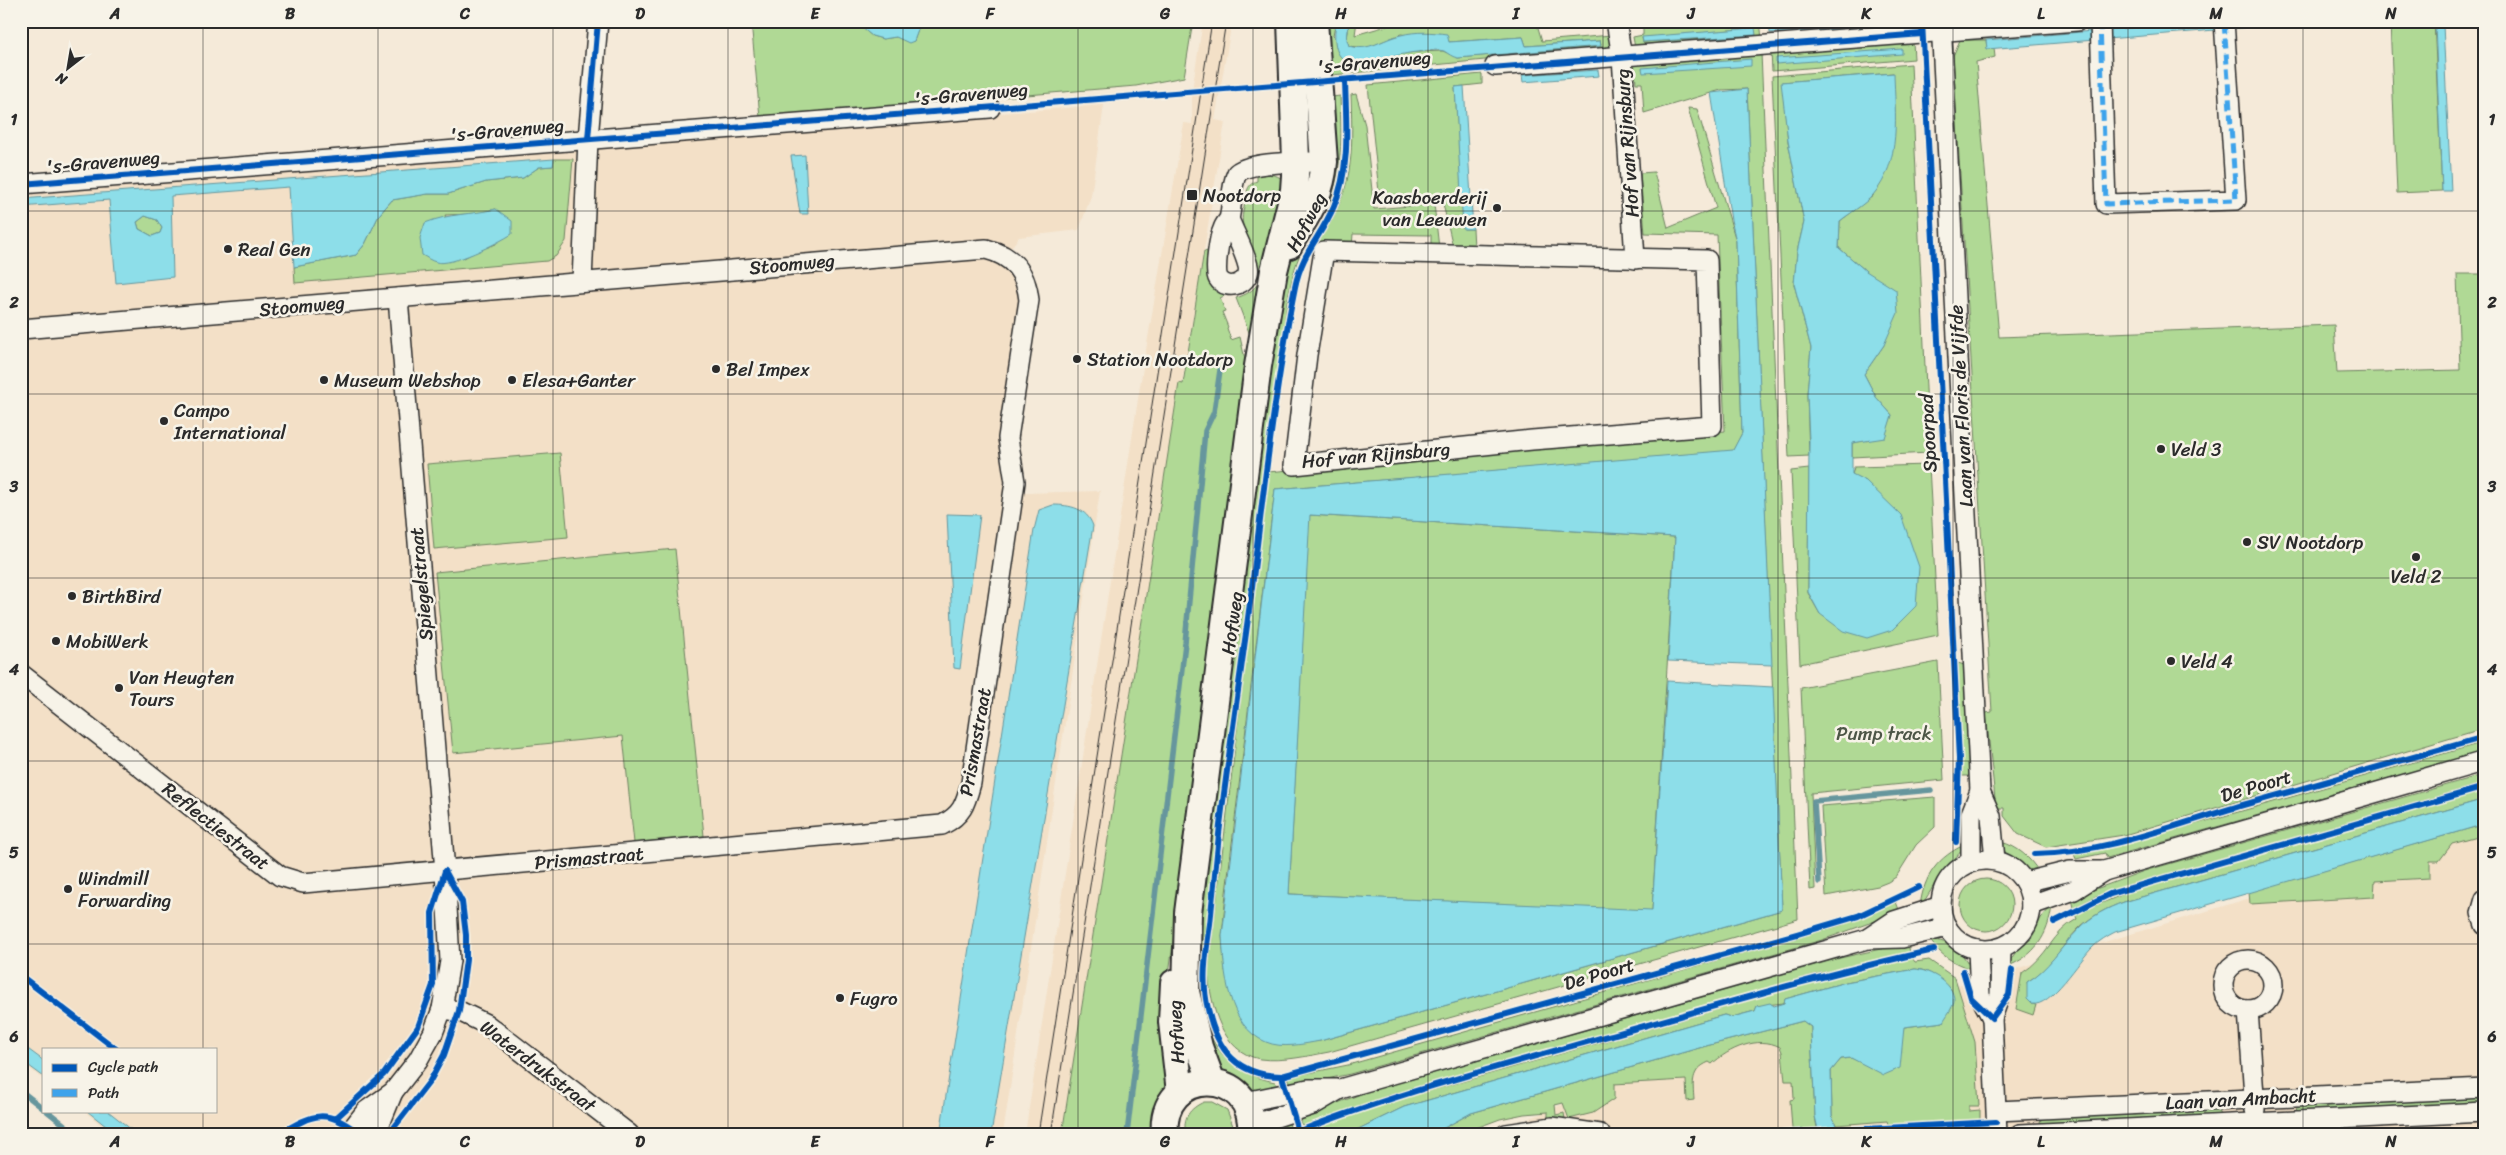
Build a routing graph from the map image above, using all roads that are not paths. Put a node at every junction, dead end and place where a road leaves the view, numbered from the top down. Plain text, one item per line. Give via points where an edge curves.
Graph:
1 (598, 21) edge
2 (1291, 21) edge
3 (1314, 21) edge
4 (1616, 21) edge
5 (2077, 21) edge
6 (2100, 24) edge
7 (1942, 27) edge
8 (2225, 28) edge
9 (1622, 57) junction
10 (1495, 66) dead end
11 (990, 108) dead end
12 (588, 139) junction
13 (1296, 161) junction
14 (1324, 162) junction
15 (21, 184) edge
16 (1229, 219) dead end
17 (1000, 254) joint
18 (1634, 260) junction
19 (1274, 271) junction
20 (582, 282) junction
21 (398, 298) junction
22 (21, 329) edge
23 (21, 674) edge
24 (2485, 761) edge
25 (1980, 791) junction
26 (1995, 860) junction
27 (1971, 862) junction
28 (445, 871) junction
29 (2104, 871) junction
30 (2025, 882) junction
31 (2485, 899) edge
32 (2031, 905) junction
33 (1941, 906) junction
34 (1188, 913) junction
35 (2485, 925) edge
36 (1947, 927) junction
37 (1867, 939) junction
38 (2001, 948) junction
39 (1978, 949) junction
40 (442, 1009) junction
41 (2248, 1010) dead end
42 (1992, 1018) junction
43 (1212, 1082) junction
44 (2485, 1088) edge
45 (393, 1092) junction
46 (1180, 1092) junction
47 (2255, 1098) junction
48 (1997, 1111) junction
49 (2485, 1112) edge
50 (1250, 1120) edge
51 (2254, 1128) edge
52 (348, 1134) edge
53 (370, 1134) edge
54 (629, 1134) edge
55 (1165, 1134) edge
56 (1506, 1134) edge
57 (1600, 1134) edge
58 (1997, 1134) edge
59 (2020, 1134) edge

1 - 12 street
2 - 13 main road, Hofweg
3 - 14 main road, Hofweg
4 - 9 street, Hof van Rijnsburg
5 - 7 street
6 - 8 street via 2106,204 2236,200
7 - 9 street
7 - 25 street, Laan van Floris de Vijfde
9 - 10 street
9 - 18 street, Hof van Rijnsburg
11 - 12 street, 's-Gravenweg
12 - 15 street, 's-Gravenweg
12 - 20 street
13 - 14 street
13 - 16 street via 1241,170 1235,177
13 - 19 main road, Hofweg via 1290,215
14 - 19 main road, Hofweg via 1315,202
17 - 20 street, Stoomweg via 986,249 970,249
17 - 28 street, Prismastraat via 1018,268 1027,282 1029,300 1008,438 1015,482 971,783 956,818 942,825
18 - 18 street, Hof van Rijnsburg via 1324,251 1294,465 1532,440 1712,426 1707,260
19 - 34 main road, Hofweg via 1258,366
20 - 21 street, Stoomweg
21 - 22 street, Stoomweg
21 - 28 street, Spiegelstraat
23 - 28 street, Reflectiestraat via 280,876 302,882
24 - 29 street, De Poort
25 - 26 street, Laan van Floris de Vijfde via 1991,816
25 - 27 street, Laan van Floris de Vijfde via 1971,814
26 - 27 street
26 - 30 street via 2007,864
27 - 33 street via 1949,879
28 - 40 street, Spiegelstraat via 450,961
29 - 30 street, De Poort via 2070,871
29 - 32 street, De Poort via 2074,890
30 - 32 street
31 - 35 street via 2481,913
32 - 38 street via 2023,931
33 - 36 street
33 - 37 street, De Poort via 1894,921
34 - 43 main road, Hofweg via 1186,992 1199,1047
34 - 46 main road, Hofweg via 1177,957 1173,995 1172,1022
36 - 37 street, De Poort via 1902,938
36 - 39 street via 1960,942
37 - 50 street, De Poort via 1340,1089 1313,1104
38 - 39 street
38 - 42 street via 2000,995
39 - 42 street via 1980,996
40 - 45 street, Spiegelstraat via 418,1060
40 - 54 street, Waterdrukstraat via 459,1011 486,1024
41 - 47 street
42 - 48 street
43 - 46 main road via 1195,1084
43 - 50 main road via 1231,1088
44 - 47 street, Laan van Ambacht
45 - 52 street, Spiegelstraat via 366,1111
45 - 53 street, Spiegelstraat via 382,1119
46 - 55 main road via 1168,1107
47 - 48 street, Laan van Ambacht
47 - 51 street
48 - 58 street
49 - 51 street, Laan van Ambacht
51 - 59 street, Laan van Ambacht
56 - 57 street via 1552,1127

